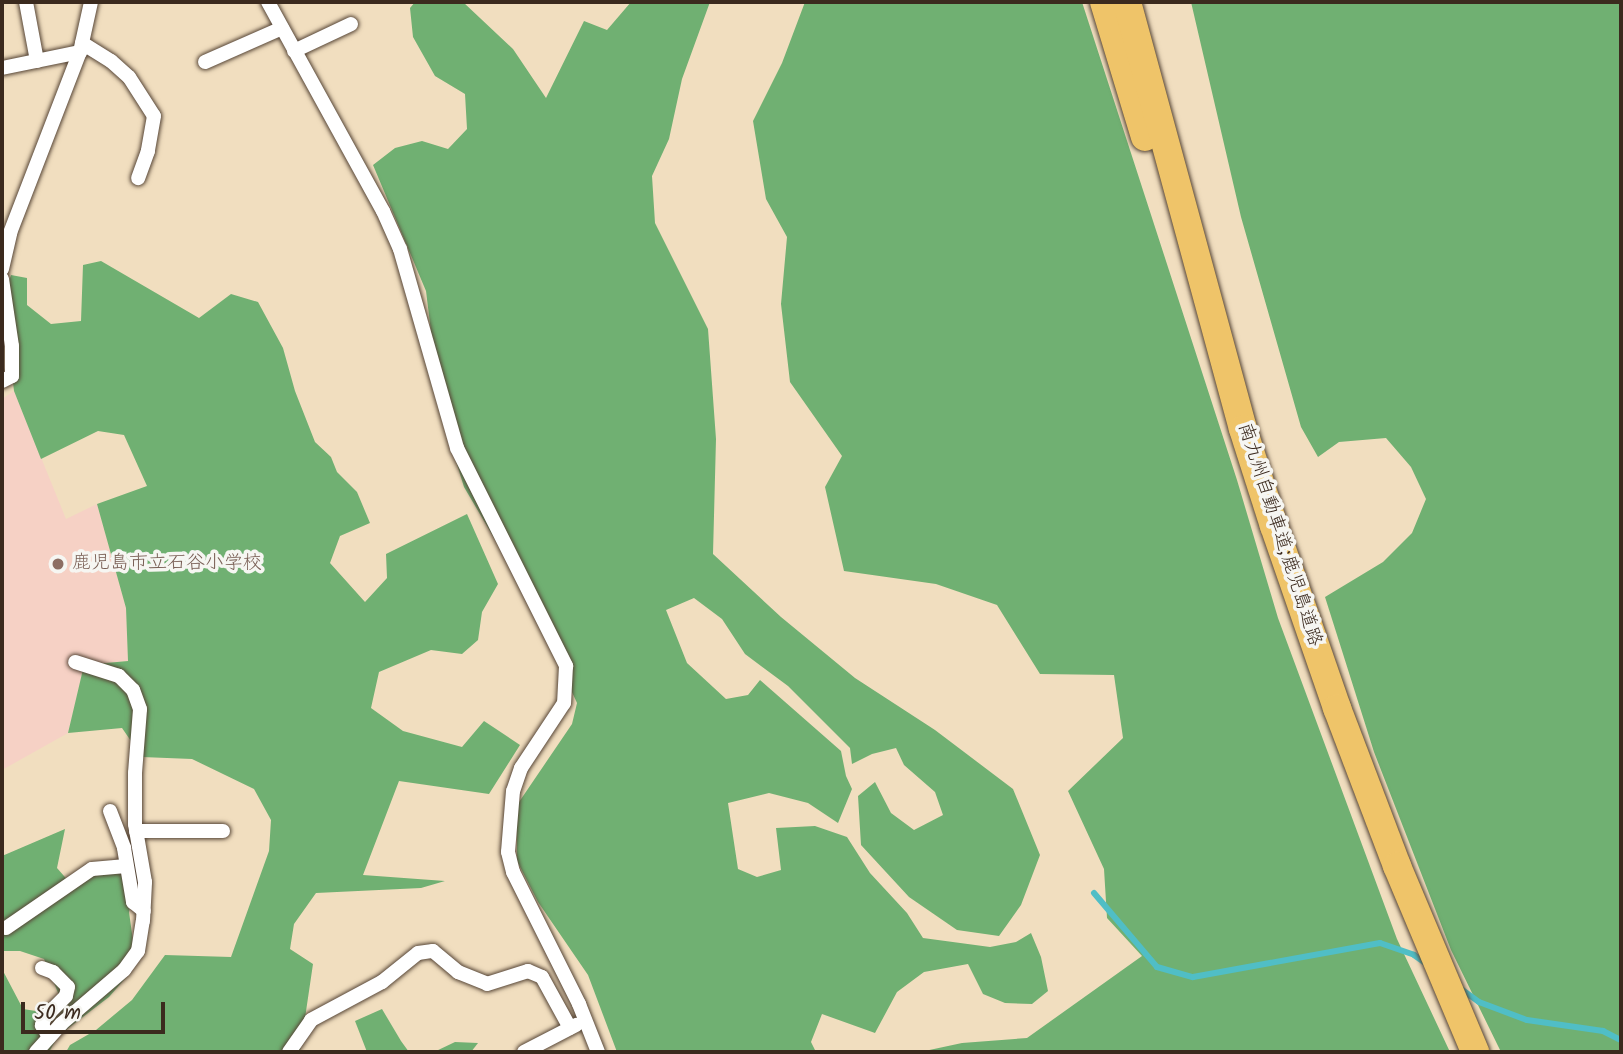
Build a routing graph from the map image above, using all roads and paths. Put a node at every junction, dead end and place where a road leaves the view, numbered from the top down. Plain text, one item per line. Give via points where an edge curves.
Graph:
1 (26, 2) edge
2 (91, 2) edge
3 (268, 2) edge
4 (1104, 2) edge
5 (1127, 2) edge
6 (351, 24) dead end
7 (282, 28) junction
8 (81, 48) junction
9 (294, 51) junction
10 (37, 61) junction
11 (205, 62) dead end
12 (2, 68) edge
13 (138, 178) dead end
14 (2, 269) edge
15 (2, 279) edge
16 (2, 382) edge
17 (1243, 429) junction
18 (75, 662) dead end
19 (110, 811) dead end
20 (136, 831) junction
21 (223, 831) dead end
22 (126, 866) junction
23 (144, 911) junction
24 (6, 928) dead end
25 (42, 968) dead end
26 (586, 1019) junction
27 (570, 1028) junction
28 (49, 1037) junction
29 (36, 1052) edge
30 (289, 1052) edge
31 (524, 1052) edge
32 (598, 1052) edge
33 (1475, 1052) edge

1 - 10 street
2 - 8 street
3 - 7 street
4 - 17 highway via 1175,233
5 - 17 highway, 南九州自動車道;鹿児島道路
6 - 9 street
7 - 9 street
7 - 11 street
8 - 10 street
8 - 13 street via 129,76 154,116
8 - 14 street via 10,233
9 - 26 street via 400,249 457,448 566,666 564,703 521,768 513,791 508,852 513,872
10 - 12 street
15 - 16 street via 12,356 12,376
17 - 33 highway, 南九州自動車道;鹿児島道路 via 1336,708
18 - 20 street via 120,676 133,690 140,709
19 - 22 street
20 - 21 street
20 - 23 street via 145,882
22 - 23 street via 133,902
22 - 24 street via 92,869
23 - 28 street via 138,951 124,970
25 - 28 street via 68,987 66,996 45,1017 42,1025
26 - 27 street
26 - 32 street
27 - 30 street via 542,977 527,971 487,984 458,972 433,951 418,953 382,982 311,1020
27 - 31 street
28 - 29 street

